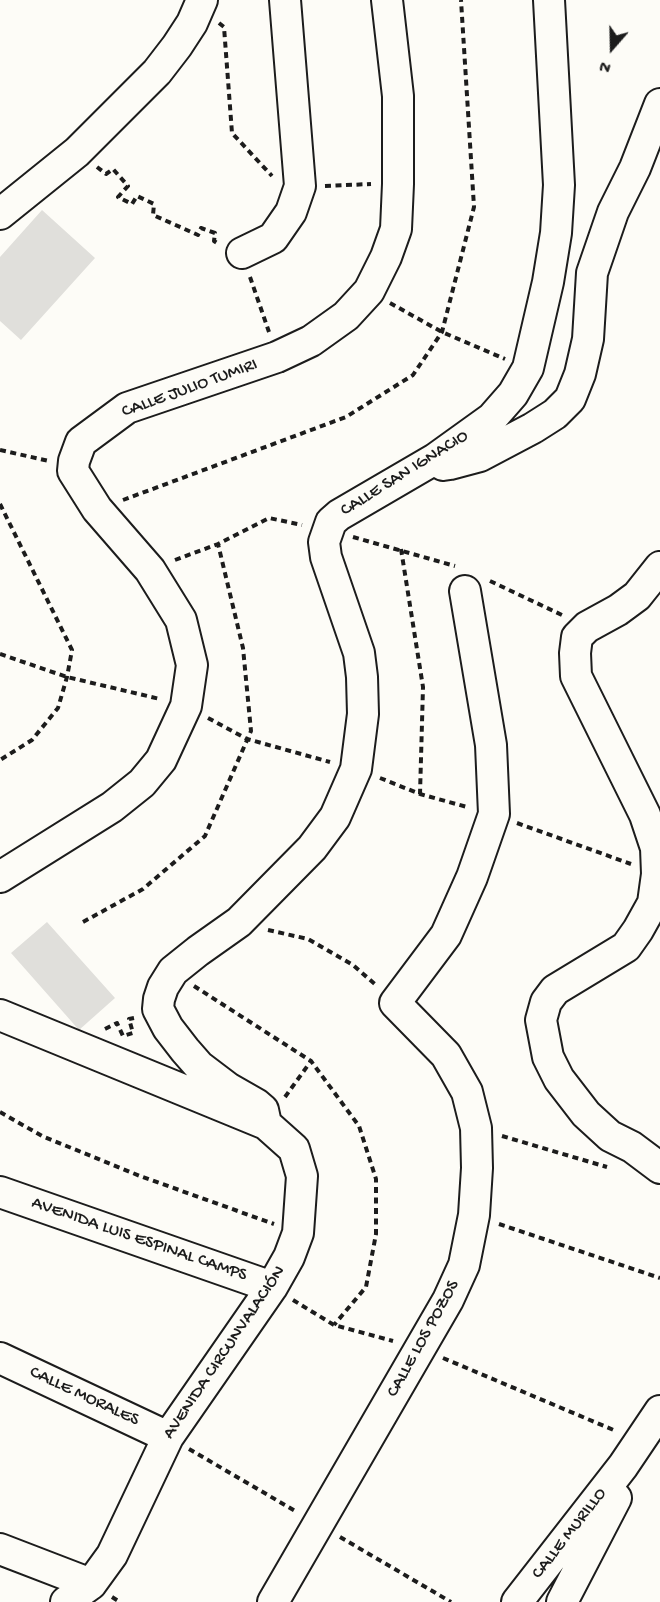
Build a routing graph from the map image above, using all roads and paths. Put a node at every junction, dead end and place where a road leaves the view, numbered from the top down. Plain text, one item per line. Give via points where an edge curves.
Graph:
1 (202, 0) edge
2 (285, 0) edge
3 (387, 0) edge
4 (549, 0) edge
5 (660, 104) edge
6 (77, 152) junction
7 (0, 214) edge
8 (242, 253) junction
9 (369, 291) junction
10 (277, 357) junction
11 (528, 368) junction
12 (0, 450) edge
13 (435, 459) junction
14 (74, 461) junction
15 (0, 504) edge
16 (327, 531) junction
17 (218, 544) junction
18 (401, 549) junction
19 (660, 567) edge
20 (150, 570) junction
21 (471, 579) junction
22 (587, 627) junction
23 (0, 760) edge
24 (420, 794) dead end
25 (0, 877) edge
26 (83, 922) dead end
27 (239, 922) junction
28 (173, 971) junction
29 (395, 1003) junction
30 (0, 1015) edge
31 (138, 1024) dead end
32 (105, 1029) dead end
33 (310, 1061) junction
34 (0, 1113) edge
35 (266, 1125) junction
36 (477, 1128) junction
37 (612, 1168) dead end
38 (660, 1168) edge
39 (0, 1192) edge
40 (474, 1215) junction
41 (298, 1233) junction
42 (660, 1278) edge
43 (272, 1287) junction
44 (334, 1325) junction
45 (420, 1348) junction
46 (0, 1358) edge
47 (660, 1411) edge
48 (168, 1437) junction
49 (641, 1442) junction
50 (623, 1466) junction
51 (0, 1549) edge
52 (91, 1584) junction
53 (66, 1602) edge
54 (273, 1602) edge
55 (517, 1602) edge
56 (562, 1602) edge

1 - 6 street via 192,23 157,72
2 - 8 street via 300,186 291,212 273,238
3 - 9 street, CALLE JULIO TUMIRI via 398,96 396,230
4 - 11 street, CALLE SAN IGNACIO via 559,185 548,282
5 - 13 street via 613,212 592,273 588,339 570,399 533,428 480,456 443,465
6 - 7 street
6 - 8 path via 106,174 113,169 128,186 117,197 132,204 137,196 154,204 153,215 198,235 201,228 215,233 214,241 228,250 230,244
8 - 10 path
9 - 10 street, CALLE JULIO TUMIRI via 346,316 311,341
9 - 11 path via 442,332
10 - 14 street, CALLE JULIO TUMIRI via 127,408 81,442
11 - 13 street, CALLE SAN IGNACIO via 513,394 492,418
12 - 14 path via 45,461
13 - 16 street, CALLE SAN IGNACIO via 339,515
14 - 20 street via 73,471 97,509
15 - 23 path via 72,650 58,708 32,740
16 - 17 path via 269,518
16 - 18 path
16 - 27 street, CALLE SAN IGNACIO via 326,556 358,653 362,677 363,714 356,769 335,817 312,848
17 - 20 path
17 - 26 path via 243,648 251,731 205,836 143,889
18 - 21 path
18 - 24 path via 423,687
19 - 22 street via 637,596
20 - 25 street via 181,620 192,665 186,706 161,760 142,783 112,807
21 - 22 path
21 - 29 street via 491,745 494,814 472,878 446,935
22 - 38 street via 577,638 576,676 645,815 656,848 657,874 652,903 626,947 555,990 546,1002 542,1020 548,1058 586,1114 610,1136
27 - 28 street, CALLE SAN IGNACIO
27 - 29 path via 308,939 353,965
28 - 33 path
28 - 35 street, CALLE SAN IGNACIO via 163,987 158,1008 168,1028 199,1066 262,1110
29 - 36 street, CALLE LOS POZOS via 446,1055 467,1092
30 - 35 street, AVENIDA CIRCUNVALACIÓN
31 - 32 path via 136,1017 129,1019 134,1033 123,1036 117,1023
33 - 35 path
33 - 44 path via 359,1126 376,1179 376,1234 366,1287
34 - 41 path via 42,1136 140,1176
35 - 41 street, AVENIDA CIRCUNVALACIÓN via 294,1149 302,1176
36 - 37 path
36 - 40 street, CALLE LOS POZOS
39 - 43 street, AVENIDA LUIS ESPINAL CAMPS
40 - 42 path
40 - 45 street, CALLE LOS POZOS via 464,1265
41 - 43 street, AVENIDA CIRCUNVALACIÓN
43 - 44 path
43 - 48 street, AVENIDA CIRCUNVALACIÓN
44 - 45 path
45 - 49 path
45 - 54 street, CALLE LOS POZOS
46 - 48 street, CALLE MORALES
47 - 49 street, CALLE MURILLO
48 - 52 street, AVENIDA CIRCUNVALACIÓN via 112,1555
49 - 50 street, CALLE MURILLO
50 - 55 street, CALLE MURILLO
50 - 56 street via 616,1498
51 - 52 street
52 - 53 street, AVENIDA CIRCUNVALACIÓN

